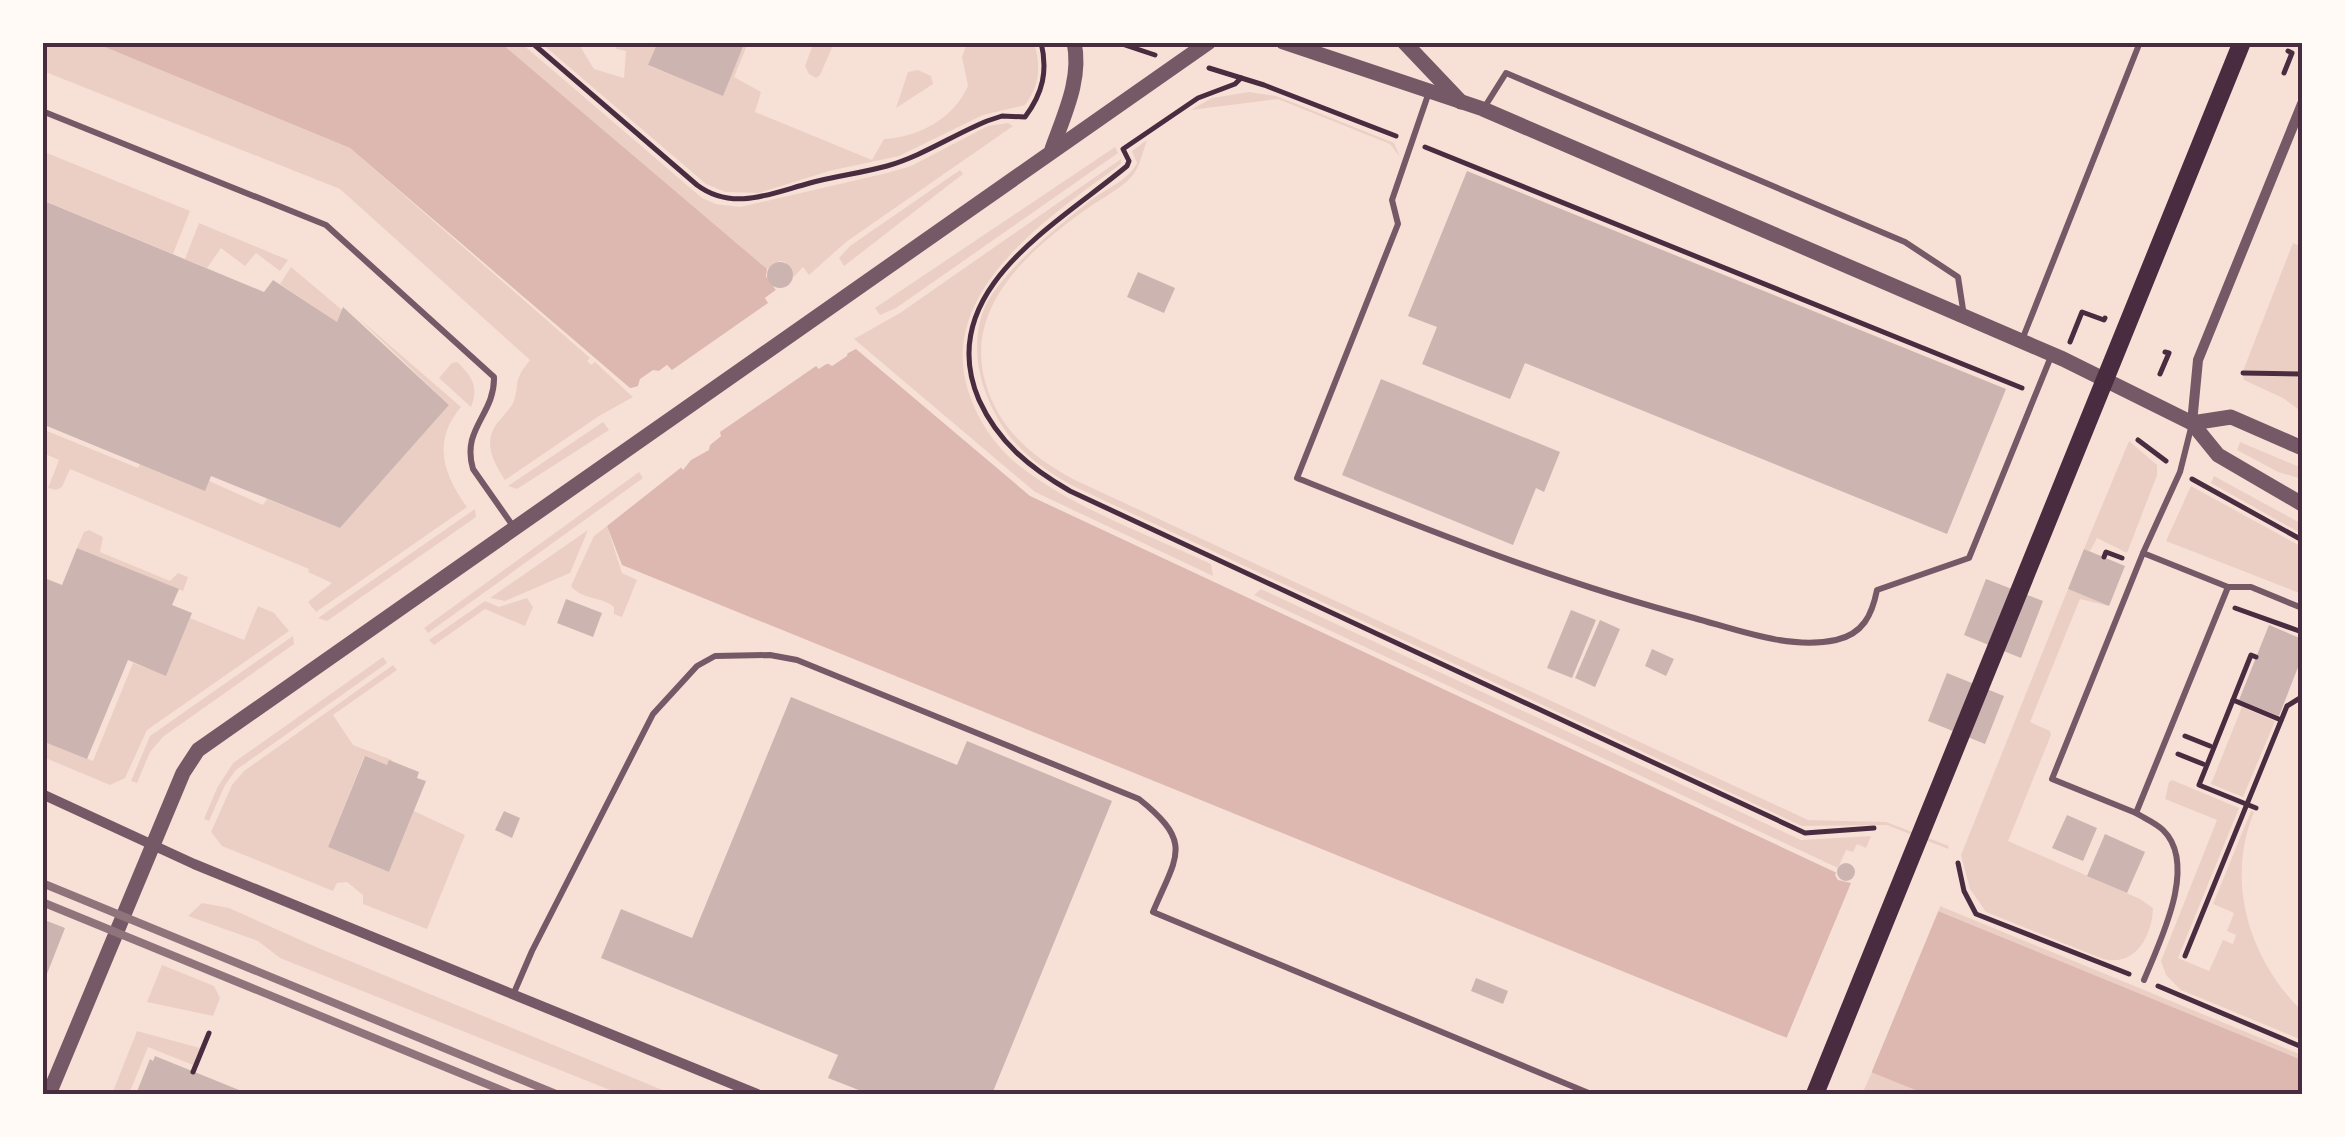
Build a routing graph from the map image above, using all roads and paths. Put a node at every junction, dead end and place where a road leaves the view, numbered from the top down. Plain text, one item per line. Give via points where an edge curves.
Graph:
1 (530, 42) edge
2 (1041, 42) edge
3 (1074, 42) edge
4 (1116, 42) edge
5 (1209, 42) edge
6 (1284, 42) edge
7 (1404, 42) edge
8 (2140, 42) edge
9 (2242, 42) edge
10 (2288, 51) dead end
11 (1142, 52) dead end
12 (1223, 72) dead end
13 (2284, 73) dead end
14 (1240, 78) junction
15 (1430, 91) junction
16 (1460, 102) junction
17 (2302, 104) edge
18 (1483, 109) junction
19 (42, 110) edge
20 (1414, 143) junction
21 (1051, 151) junction
22 (2110, 307) dead end
23 (1965, 317) junction
24 (2072, 336) dead end
25 (2021, 341) junction
26 (2165, 352) dead end
27 (2052, 354) junction
28 (2243, 372) dead end
29 (2160, 374) dead end
30 (2302, 374) edge
31 (2036, 394) junction
32 (2192, 423) junction
33 (2138, 440) dead end
34 (2302, 448) edge
35 (2180, 472) junction
36 (2302, 504) edge
37 (514, 527) junction
38 (2302, 540) edge
39 (2143, 554) junction
40 (2104, 557) dead end
41 (2125, 560) dead end
42 (2228, 588) junction
43 (2302, 608) edge
44 (2240, 610) dead end
45 (2302, 632) edge
46 (2256, 657) dead end
47 (2302, 692) edge
48 (2233, 700) junction
49 (2281, 720) junction
50 (2170, 730) junction
51 (2210, 746) dead end
52 (2162, 748) junction
53 (2203, 764) dead end
54 (42, 794) edge
55 (2246, 804) junction
56 (2256, 808) dead end
57 (2136, 813) junction
58 (1874, 828) dead end
59 (154, 845) junction
60 (1958, 863) dead end
61 (2184, 956) dead end
62 (2144, 980) junction
63 (514, 995) junction
64 (208, 1033) dead end
65 (2302, 1047) edge
66 (194, 1072) dead end
67 (49, 1094) edge
68 (758, 1094) edge
69 (1591, 1094) edge
70 (1815, 1094) edge

1 - 2 path via 697,185 740,199 886,166 987,121 1025,117 1044,83
3 - 21 street via 1072,93
4 - 11 path
5 - 21 street
6 - 15 street
7 - 16 street
8 - 25 lane
9 - 70 main road
10 - 13 path
12 - 14 path
14 - 20 path
14 - 58 path via 1198,98 1124,150 1127,166 1038,236 994,282 976,314 970,351 976,391 996,432 1070,490 1805,833
15 - 16 street
15 - 20 lane
16 - 18 street
17 - 32 street via 2198,360
18 - 23 street
18 - 23 lane via 1506,73 1905,242 1958,277
19 - 37 lane via 312,216 336,234 494,377 493,398 472,434 470,458
20 - 31 path
20 - 31 lane via 1392,200 1398,224 1297,478 1516,564 1634,602 1762,636 1839,640 1862,627 1877,590 1969,558
21 - 37 street
22 - 24 path via 2104,320 2082,312
23 - 25 street
25 - 27 street
26 - 29 path
27 - 31 lane
27 - 32 street
28 - 30 path
32 - 34 street via 2231,418
32 - 35 lane
32 - 36 street via 2218,455
33 - 35 path
35 - 38 path
35 - 39 lane
37 - 59 street via 198,750
39 - 42 lane
39 - 57 lane via 2052,779
40 - 41 path via 2106,552
42 - 43 lane via 2251,587
42 - 50 lane
44 - 45 path
46 - 48 path via 2251,655
47 - 49 path
48 - 49 path
48 - 55 path via 2199,786
49 - 55 path
50 - 51 path
50 - 52 lane
52 - 53 path
52 - 57 lane
54 - 59 street
55 - 56 path
55 - 61 path
57 - 62 lane via 2163,830 2176,862 2173,906
59 - 63 street
59 - 67 street
60 - 62 path via 1976,914
62 - 65 path
63 - 68 street
63 - 69 lane via 653,714 706,661 770,655 797,660 1139,800 1169,825 1177,842 1153,912
64 - 66 path

